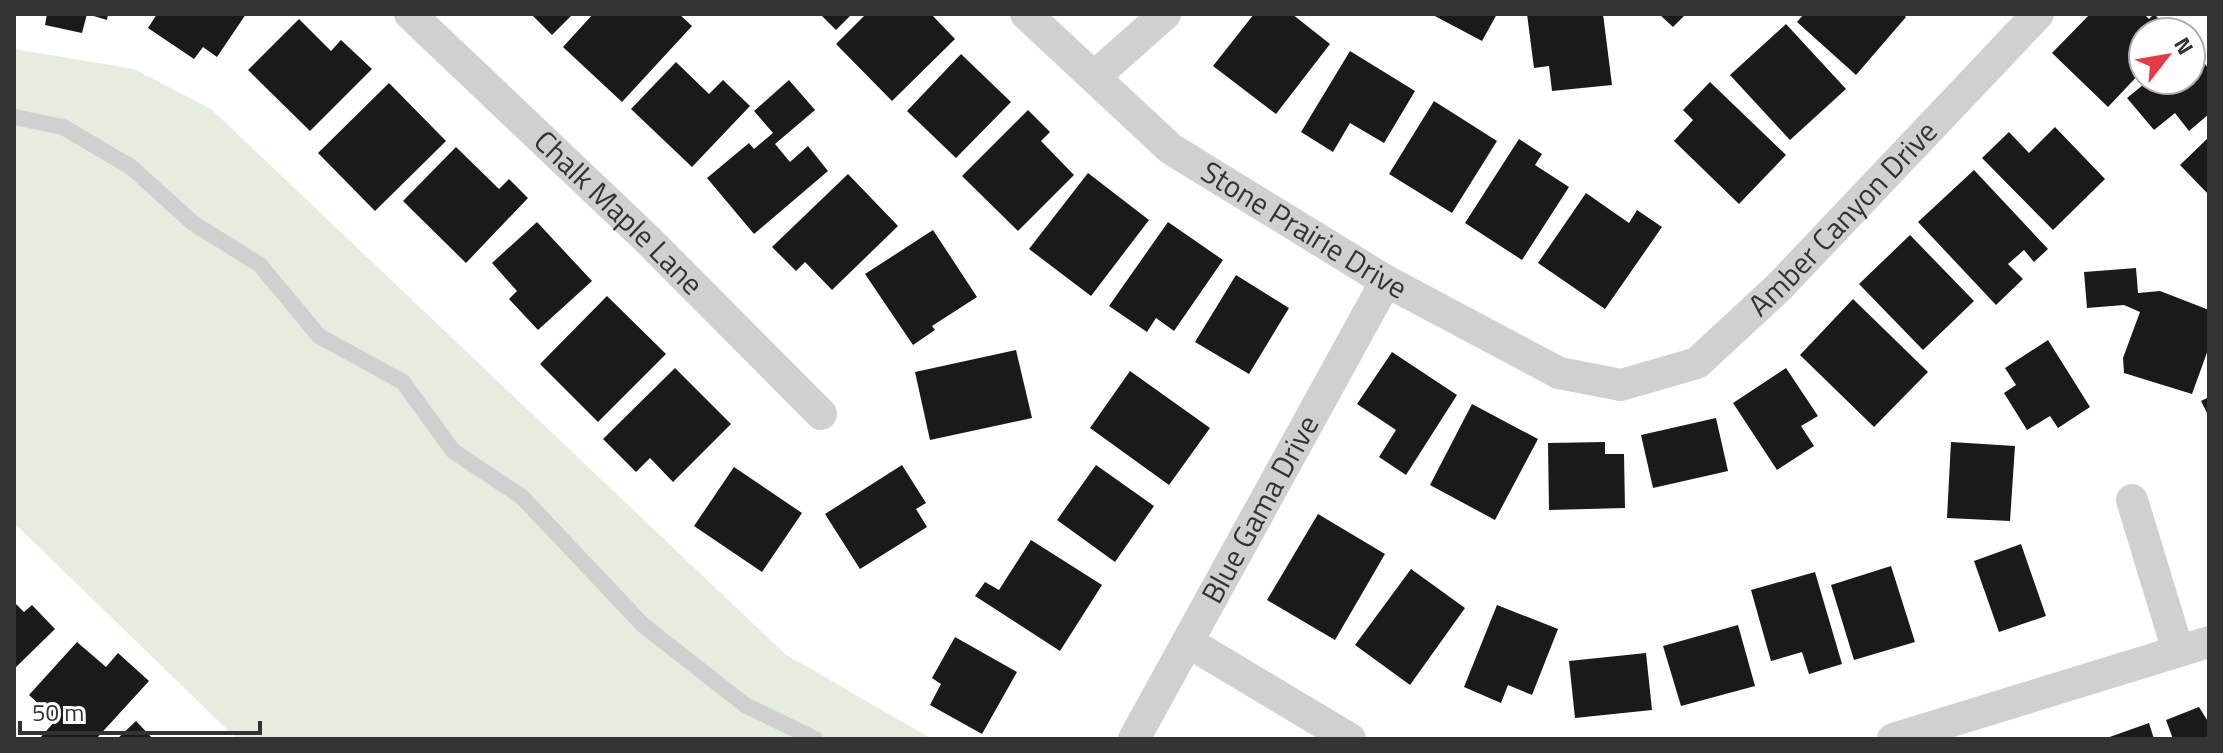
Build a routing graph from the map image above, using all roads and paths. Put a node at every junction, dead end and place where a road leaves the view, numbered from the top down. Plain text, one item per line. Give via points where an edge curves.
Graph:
1 (410, 14) edge
2 (1026, 14) edge
3 (1165, 14) edge
4 (2038, 14) edge
5 (1094, 77) junction
6 (14, 117) edge
7 (1386, 281) junction
8 (1621, 385) joint
9 (821, 414) dead end
10 (2132, 500) dead end
11 (1188, 642) junction
12 (2209, 642) edge
13 (2178, 651) junction
14 (815, 739) edge
15 (1134, 739) edge
16 (1350, 739) edge
17 (1893, 739) edge

1 - 9 street, Chalk Maple Lane via 646,238
2 - 5 street, Stone Prairie Drive
3 - 5 street
4 - 8 street, Amber Canyon Drive via 1779,287 1697,363
5 - 7 street, Stone Prairie Drive via 1171,149
6 - 14 lane via 63,127 131,167 193,223 260,265 319,336 403,382 453,451 522,497 643,625 745,705
7 - 8 street, Stone Prairie Drive via 1559,373
7 - 11 street, Blue Gama Drive
10 - 13 street
11 - 15 street, Blue Gama Drive
11 - 16 street
12 - 13 street
13 - 17 street

